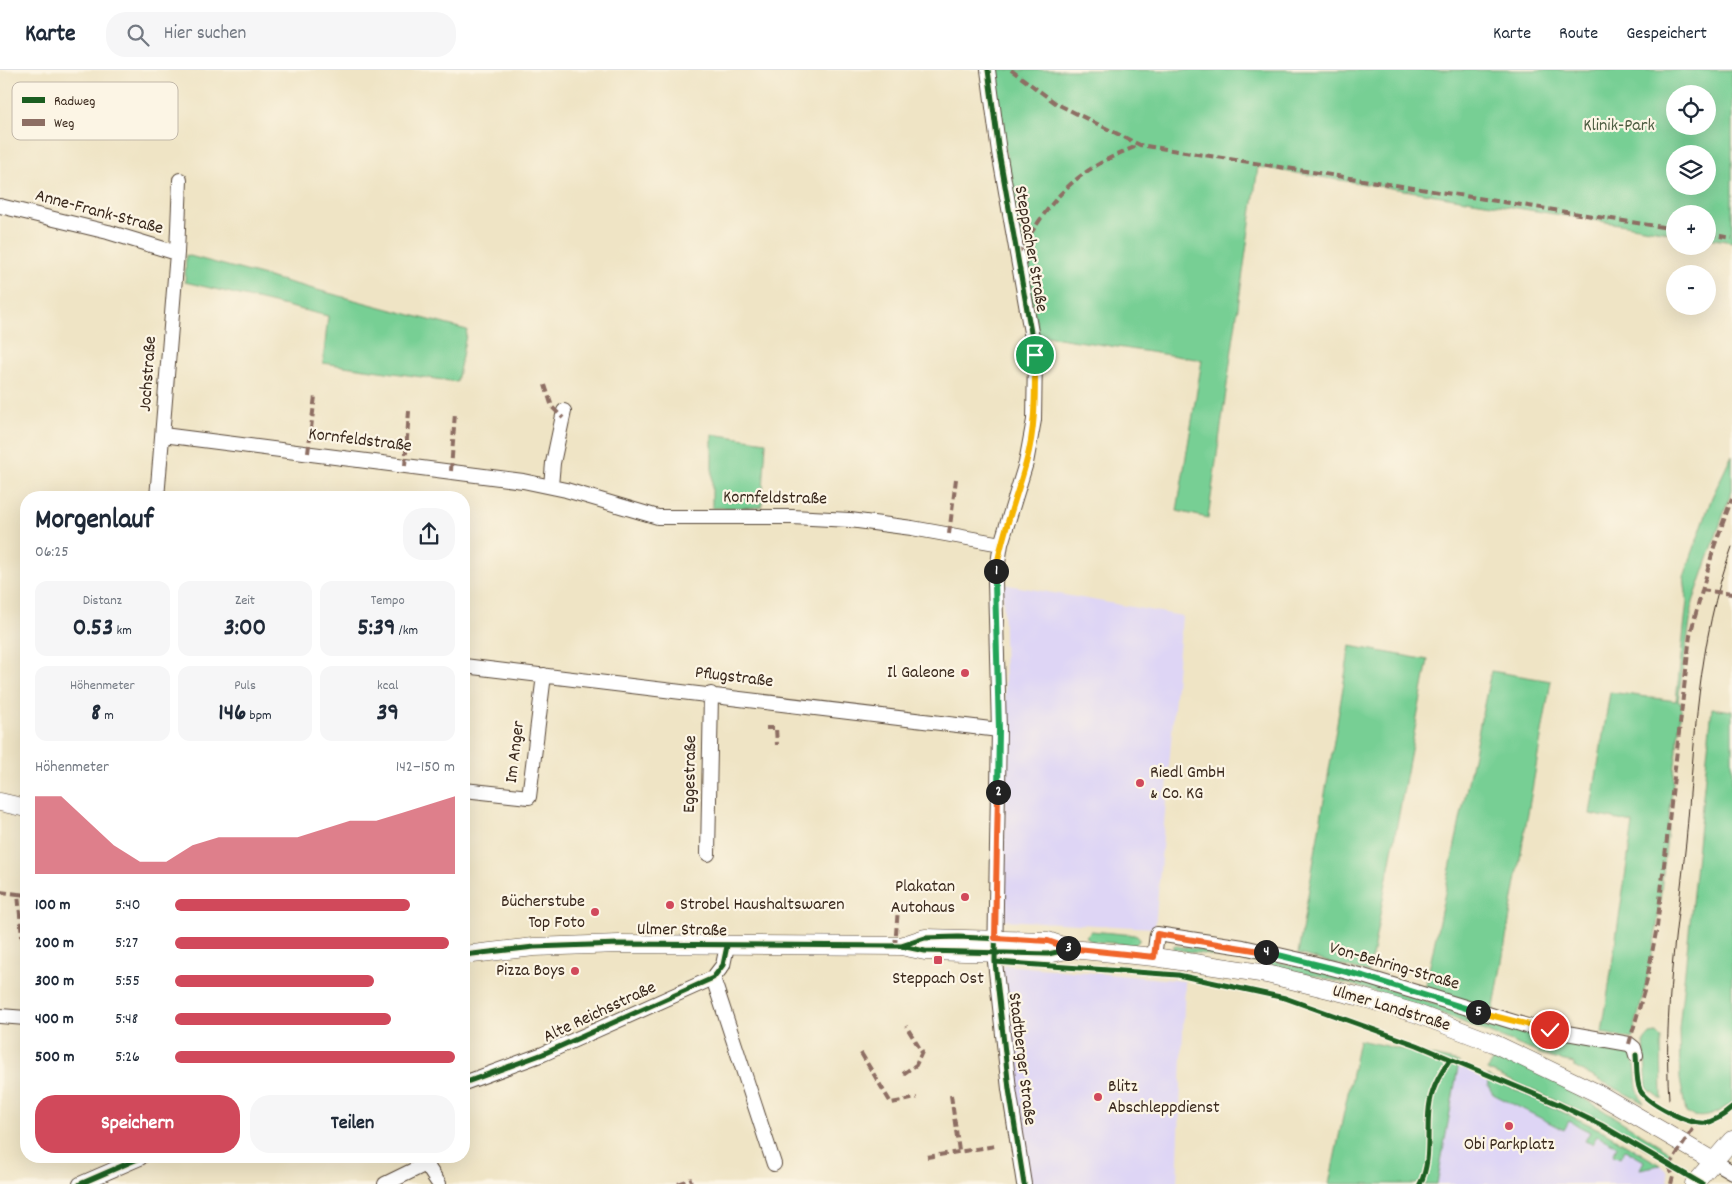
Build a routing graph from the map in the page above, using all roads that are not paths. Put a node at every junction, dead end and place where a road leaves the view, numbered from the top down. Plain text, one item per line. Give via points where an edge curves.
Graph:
1 (988, 70) edge
2 (180, 180) dead end
3 (0, 206) edge
4 (177, 253) junction
5 (564, 411) dead end
6 (163, 435) junction
7 (551, 486) junction
8 (159, 491) edge
9 (1001, 544) junction
10 (470, 667) edge
11 (544, 675) junction
12 (711, 694) junction
13 (999, 730) junction
14 (470, 791) edge
15 (0, 802) edge
16 (20, 807) edge
17 (708, 854) dead end
18 (995, 945) junction
19 (727, 946) junction
20 (1071, 949) joint
21 (470, 954) edge
22 (1154, 957) junction
23 (713, 978) junction
24 (0, 1016) edge
25 (20, 1018) edge
26 (1636, 1055) dead end
27 (470, 1081) edge
28 (1732, 1140) edge
29 (1713, 1161) junction
30 (128, 1163) edge
31 (421, 1163) edge
32 (425, 1163) edge
33 (774, 1164) dead end
34 (1732, 1172) edge
35 (80, 1184) edge
36 (385, 1184) edge
37 (439, 1184) edge
38 (1024, 1184) edge
39 (1694, 1184) edge

1 - 9 street, Steppacher Straße via 1010,222 1035,355 1034,420 1026,463
2 - 4 street, Anne-Frank-Straße
3 - 4 street, Anne-Frank-Straße via 108,232
4 - 6 street, Jochstraße
5 - 7 street
6 - 7 street, Kornfeldstraße
6 - 8 street, Jochstraße
7 - 9 street, Kornfeldstraße via 658,517 850,520
9 - 13 street, Steppacher Straße via 995,582
10 - 11 street, Pflugstraße
11 - 12 street, Pflugstraße
11 - 14 street, Im Anger via 529,797
12 - 13 street, Pflugstraße
12 - 17 street, Eggestraße
13 - 18 street, Steppacher Straße
15 - 16 street
18 - 19 street, Ulmer Straße via 924,951 900,946
18 - 20 street, Ulmer Straße via 1048,954
18 - 38 street, Stadtberger Straße
19 - 21 street, Ulmer Straße via 579,945
19 - 23 street via 723,965
20 - 22 street, Ulmer Landstraße
22 - 26 street, Von-Behring-Straße via 1157,934 1242,947 1363,976 1527,1026 1629,1044
22 - 29 street, Ulmer Landstraße via 1267,974 1415,1013 1493,1043 1588,1089
23 - 27 street, Alte Reichsstraße via 543,1054
23 - 33 street
24 - 25 street
28 - 29 street
29 - 34 street
29 - 39 street
30 - 35 street
31 - 36 street
32 - 37 street

